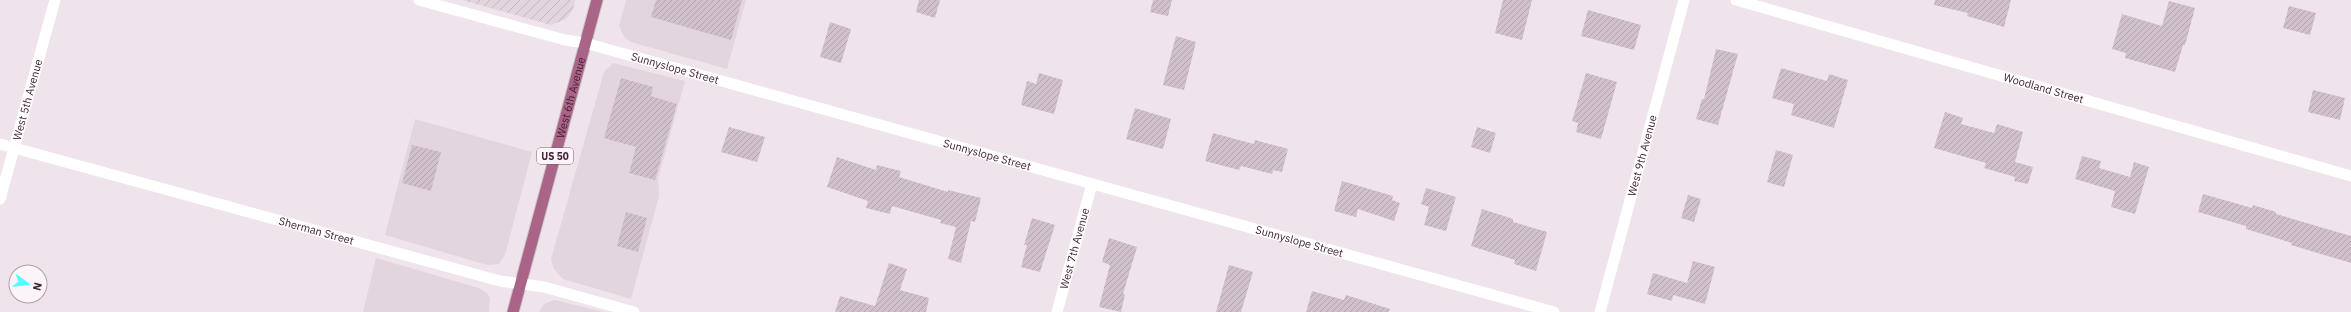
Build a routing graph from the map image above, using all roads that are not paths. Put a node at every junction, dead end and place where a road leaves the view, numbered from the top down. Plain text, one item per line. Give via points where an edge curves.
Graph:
1 (55, 0) edge
2 (419, 0) edge
3 (597, 0) edge
4 (1684, 0) edge
5 (1736, 0) edge
6 (585, 43) junction
7 (0, 144) edge
8 (14, 148) junction
9 (2351, 176) edge
10 (1092, 184) junction
11 (0, 199) edge
12 (520, 284) junction
13 (513, 312) edge
14 (634, 312) edge
15 (1057, 312) edge
16 (1554, 312) edge
17 (1600, 312) edge

1 - 8 street, West 5th Avenue
2 - 6 street, Sunnyslope Street via 565,40
3 - 6 main road, West 6th Avenue / US 50
4 - 17 street, West 9th Avenue
5 - 9 street, Woodland Street
6 - 10 street, Sunnyslope Street
6 - 12 main road, West 6th Avenue / US 50
7 - 8 street, Sherman Street
8 - 11 street, West 5th Avenue
8 - 12 street, Sherman Street via 500,281
10 - 15 street, West 7th Avenue
10 - 16 street, Sunnyslope Street
12 - 13 main road, West 6th Avenue / US 50
12 - 14 street, Sherman Street via 544,287

